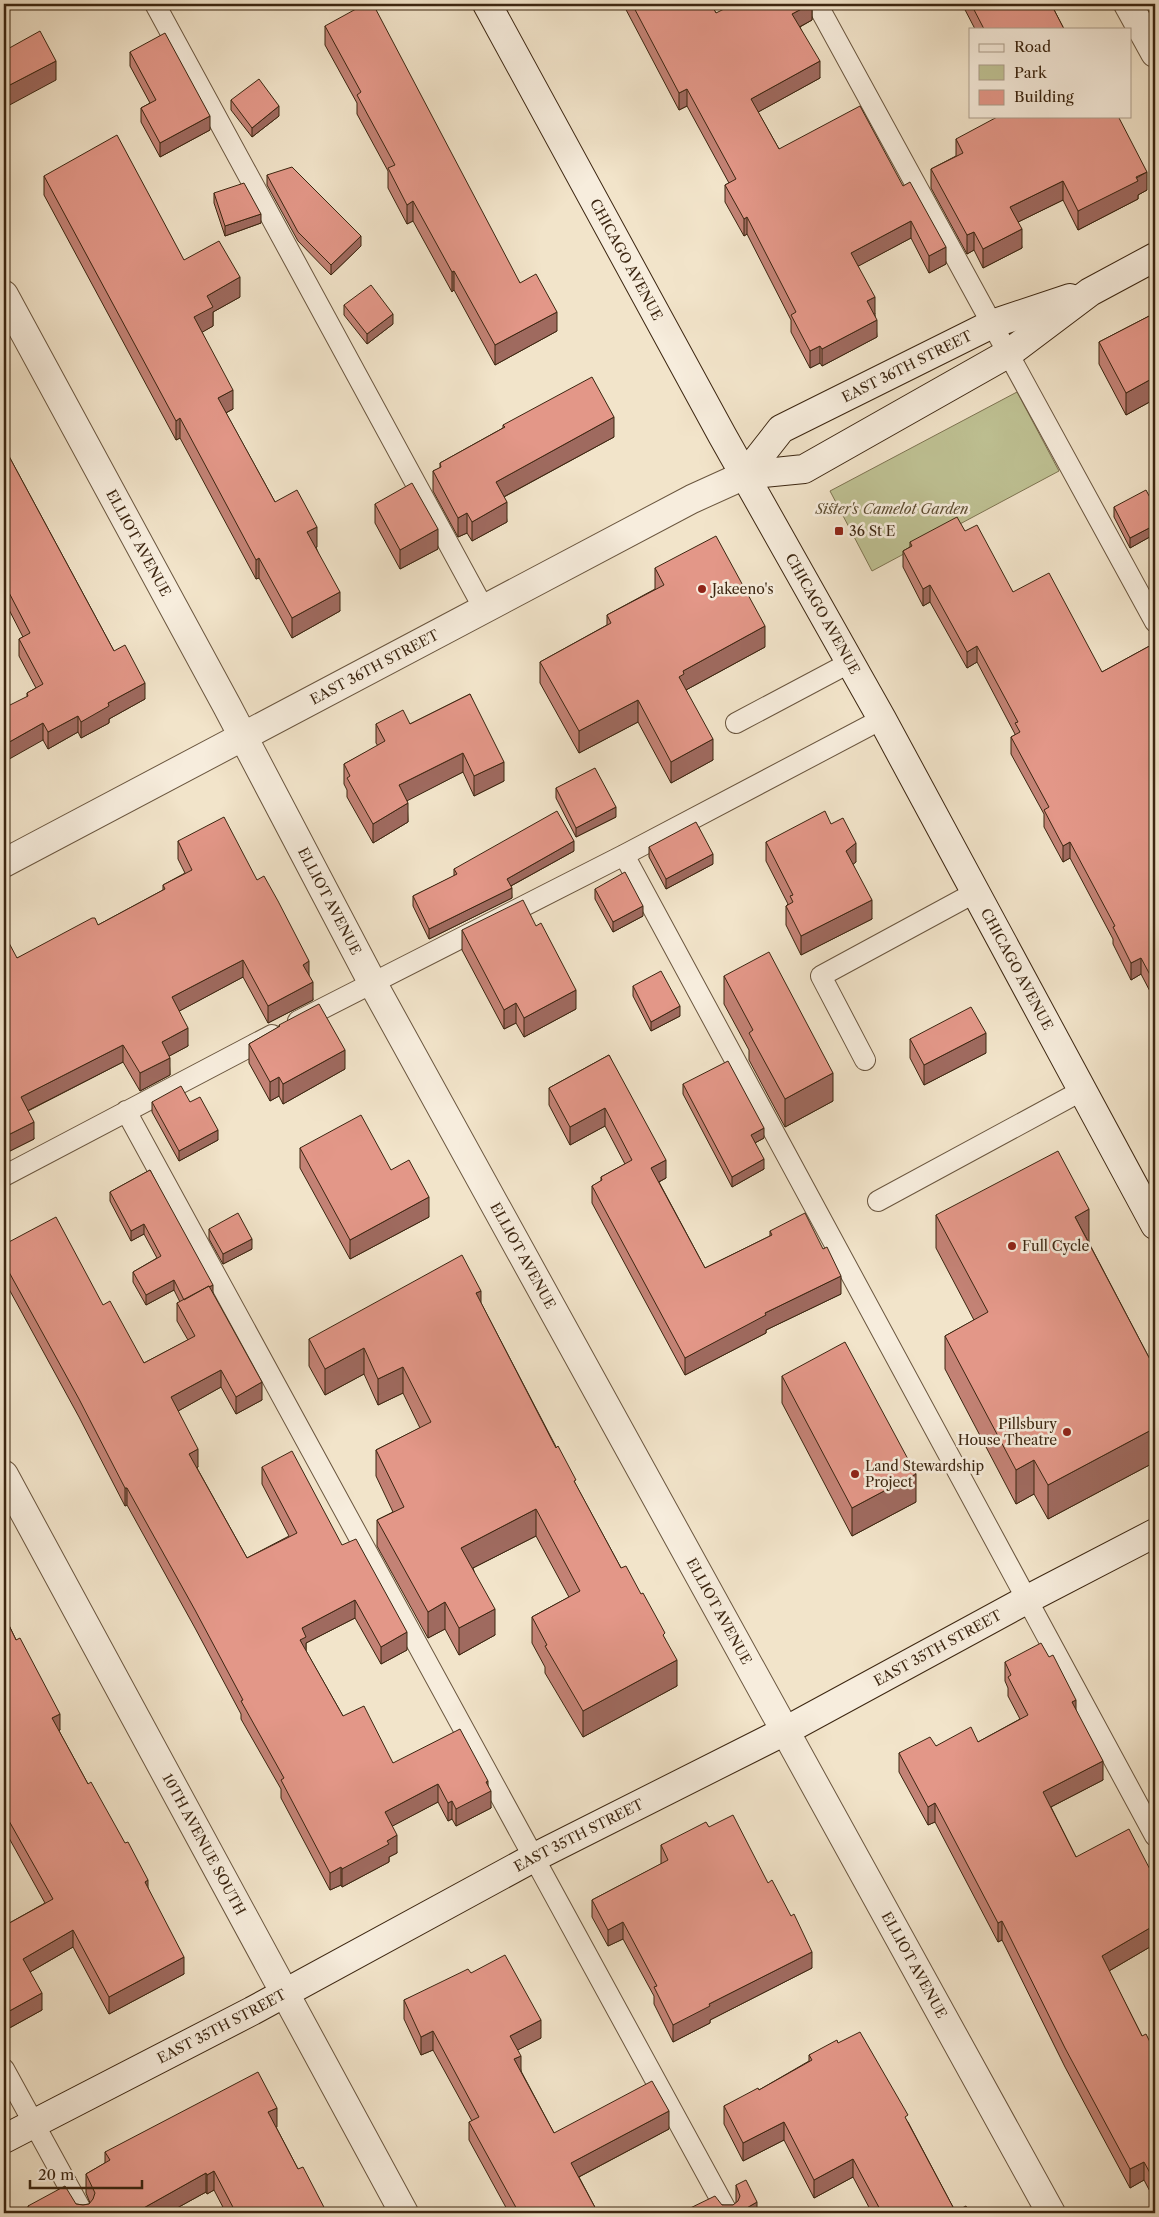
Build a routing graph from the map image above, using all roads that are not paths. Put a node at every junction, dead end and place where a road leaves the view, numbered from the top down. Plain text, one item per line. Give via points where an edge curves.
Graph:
1 (155, 4) edge
2 (487, 4) edge
3 (817, 4) edge
4 (1128, 4) edge
5 (1155, 53) edge
6 (1155, 257) edge
7 (1090, 292) junction
8 (4, 295) edge
9 (992, 324) junction
10 (1009, 353) junction
11 (745, 475) junction
12 (484, 610) junction
13 (1155, 622) edge
14 (851, 662) junction
15 (882, 718) junction
16 (736, 723) dead end
17 (244, 738) junction
18 (624, 854) junction
19 (4, 863) edge
20 (976, 892) junction
21 (372, 982) junction
22 (866, 1060) dead end
23 (1083, 1090) junction
24 (126, 1111) junction
25 (4, 1176) edge
26 (878, 1201) dead end
27 (1155, 1225) edge
28 (4, 1475) edge
29 (1155, 1533) edge
30 (1026, 1600) junction
31 (785, 1731) junction
32 (1155, 1836) edge
33 (533, 1858) junction
34 (285, 1994) junction
35 (4, 2069) edge
36 (33, 2124) junction
37 (4, 2139) edge
38 (83, 2213) edge
39 (404, 2213) edge
40 (728, 2213) edge
41 (1051, 2213) edge

1 - 12 lane
2 - 11 street, CHICAGO AVENUE
3 - 9 lane
4 - 5 street
6 - 7 street, EAST 36TH STREET
7 - 9 street, EAST 36TH STREET
7 - 10 street, EAST 36TH STREET
8 - 17 street, ELLIOT AVENUE
9 - 10 lane
9 - 11 street, EAST 36TH STREET via 781,429
10 - 11 street, EAST 36TH STREET via 804,469
10 - 13 lane
11 - 12 street, EAST 36TH STREET via 692,499
11 - 14 street, CHICAGO AVENUE
12 - 17 street, EAST 36TH STREET
14 - 15 street, CHICAGO AVENUE
14 - 16 lane
15 - 18 lane
15 - 20 street, CHICAGO AVENUE
17 - 19 street, EAST 36TH STREET
17 - 21 street, ELLIOT AVENUE
18 - 21 lane
18 - 30 lane
20 - 22 lane via 821,976
20 - 23 street, CHICAGO AVENUE
21 - 24 lane
21 - 31 street, ELLIOT AVENUE
23 - 26 lane
23 - 27 street, CHICAGO AVENUE
24 - 25 lane
24 - 33 lane
28 - 34 street, 10TH AVENUE SOUTH
29 - 30 street, EAST 35TH STREET
30 - 31 street, EAST 35TH STREET
30 - 32 lane
31 - 33 street, EAST 35TH STREET
31 - 41 street, ELLIOT AVENUE
33 - 34 street, EAST 35TH STREET
33 - 40 lane
34 - 36 street, EAST 35TH STREET
34 - 39 street, 10TH AVENUE SOUTH
35 - 36 lane
36 - 37 street, EAST 35TH STREET
36 - 38 lane

